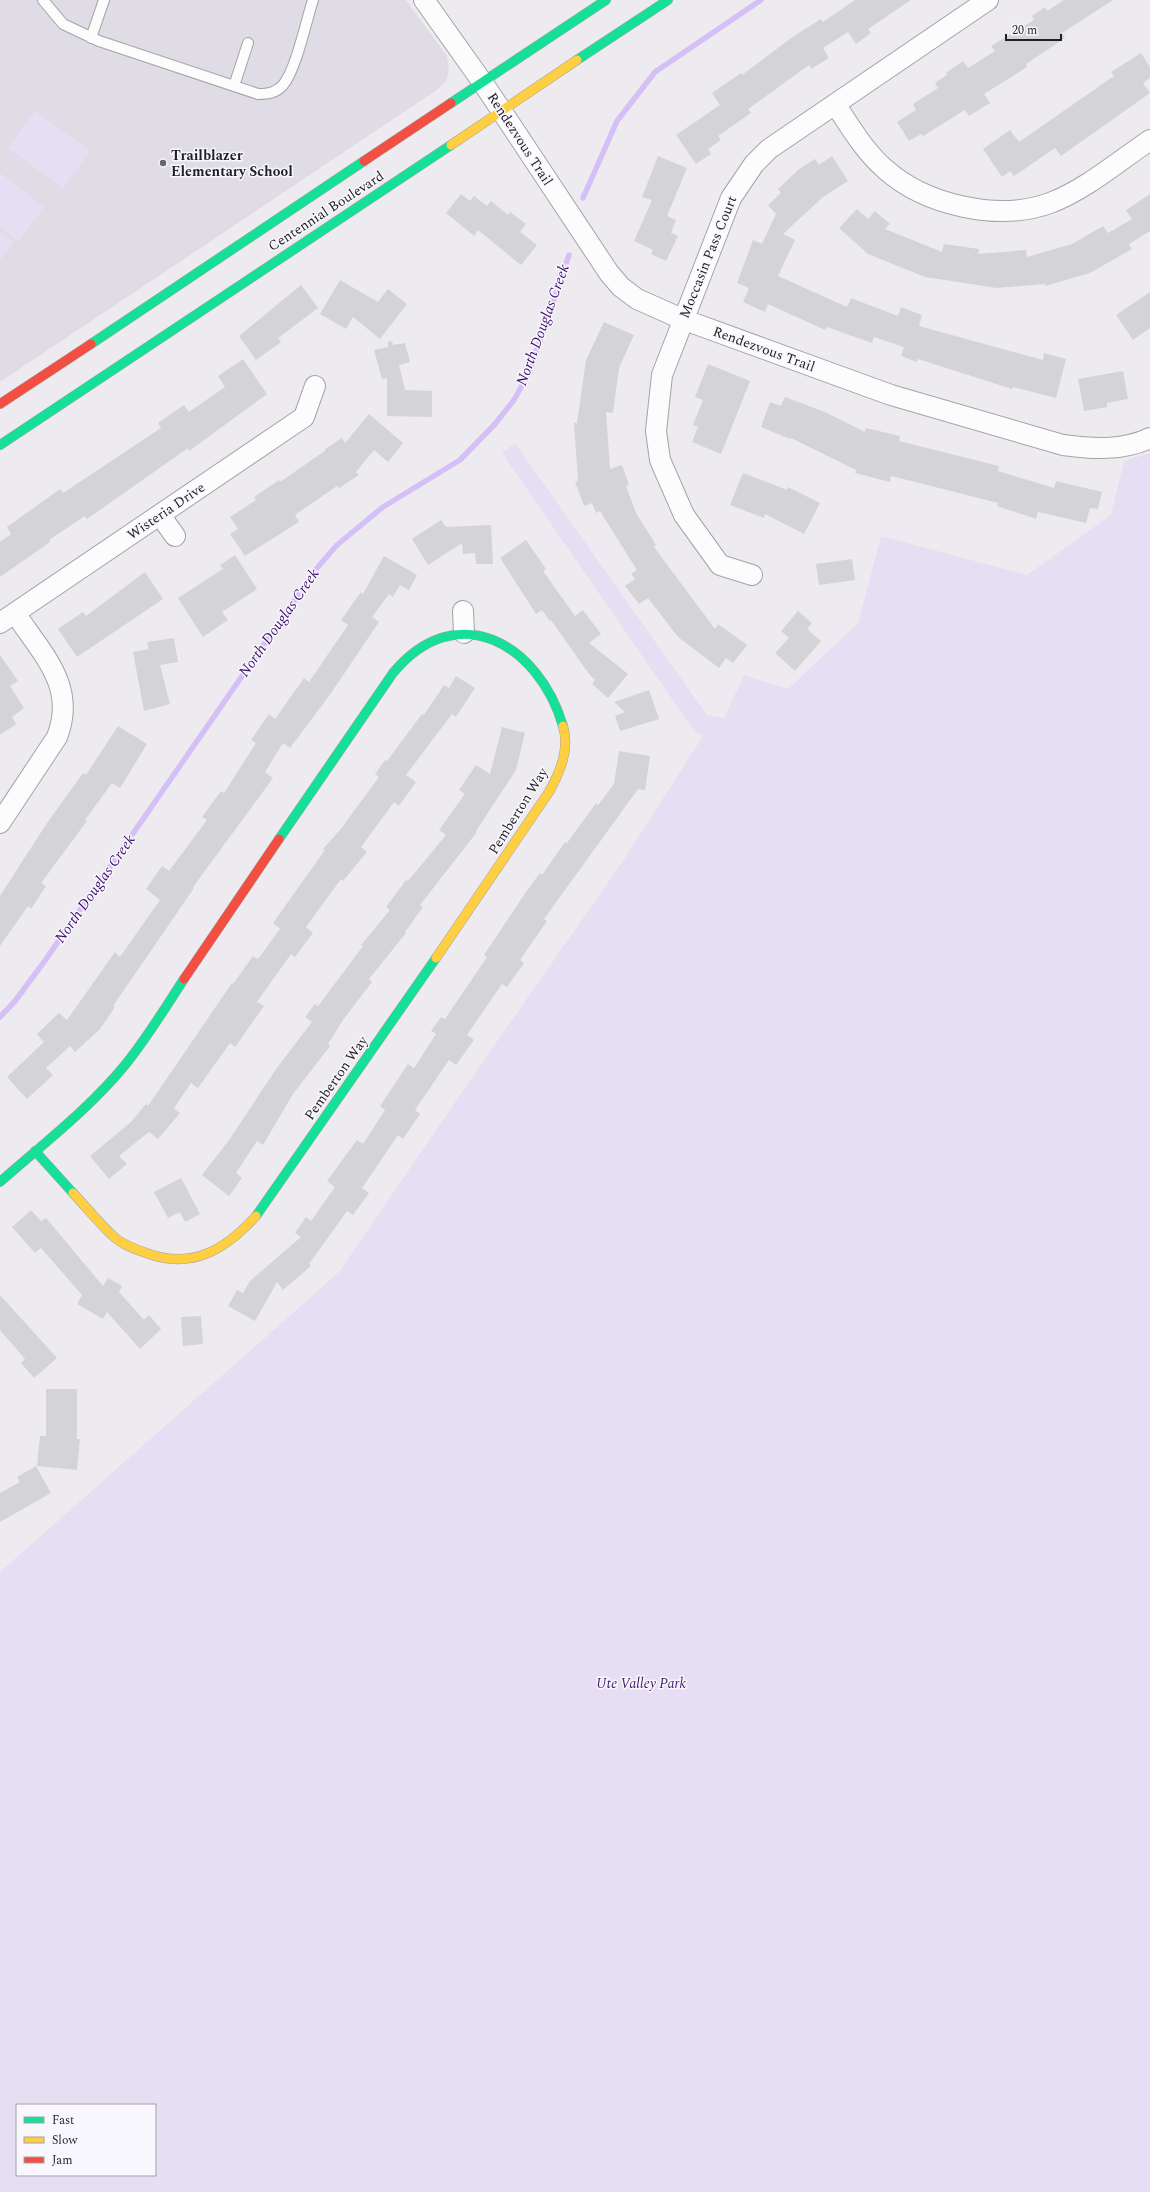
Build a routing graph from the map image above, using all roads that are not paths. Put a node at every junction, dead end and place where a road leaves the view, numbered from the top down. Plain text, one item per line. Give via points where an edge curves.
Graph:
1 (43, 0) edge
2 (104, 0) edge
3 (313, 0) edge
4 (424, 0) edge
5 (606, 0) edge
6 (668, 0) edge
7 (988, 0) edge
8 (91, 38) junction
9 (248, 43) dead end
10 (483, 83) junction
11 (234, 86) junction
12 (835, 104) junction
13 (501, 111) junction
14 (1150, 140) edge
15 (682, 319) junction
16 (315, 386) dead end
17 (0, 404) edge
18 (1150, 438) edge
19 (0, 445) edge
20 (160, 515) junction
21 (175, 536) dead end
22 (752, 575) dead end
23 (463, 611) dead end
24 (7, 618) edge
25 (464, 633) junction
26 (0, 823) edge
27 (35, 1151) junction
28 (0, 1182) edge

1 - 8 lane via 63,24
2 - 8 lane
3 - 11 lane via 291,71 283,85 272,93 258,94
4 - 10 street, Rendezvous Trail
5 - 10 street, Centennial Boulevard
6 - 13 street, Centennial Boulevard
7 - 12 street, Moccasin Pass Court
8 - 11 lane
9 - 11 lane
10 - 13 street, Rendezvous Trail
10 - 17 street, Centennial Boulevard
12 - 14 street via 866,149 884,169 926,196 975,209 1001,211 1049,204 1071,194
12 - 15 street, Moccasin Pass Court via 769,149 740,182 730,198
13 - 15 street, Rendezvous Trail via 621,287 637,299
13 - 19 street, Centennial Boulevard
15 - 18 street, Rendezvous Trail via 891,395 1063,445 1091,449 1113,447
15 - 22 street, Moccasin Pass Court via 662,375 656,431 660,460 684,516 720,565
16 - 20 street, Wisteria Drive via 304,417
20 - 21 street
20 - 24 street, Wisteria Drive
23 - 25 street
24 - 26 street via 55,674 62,689 64,706 63,722 57,737
25 - 27 street, Pemberton Way via 424,644 407,657 393,673 126,1064 112,1081
25 - 27 street, Pemberton Way via 488,638 515,651 529,665 552,700 572,742 554,784 540,807 246,1229 216,1252 177,1268 114,1237
27 - 28 street, Pemberton Way

